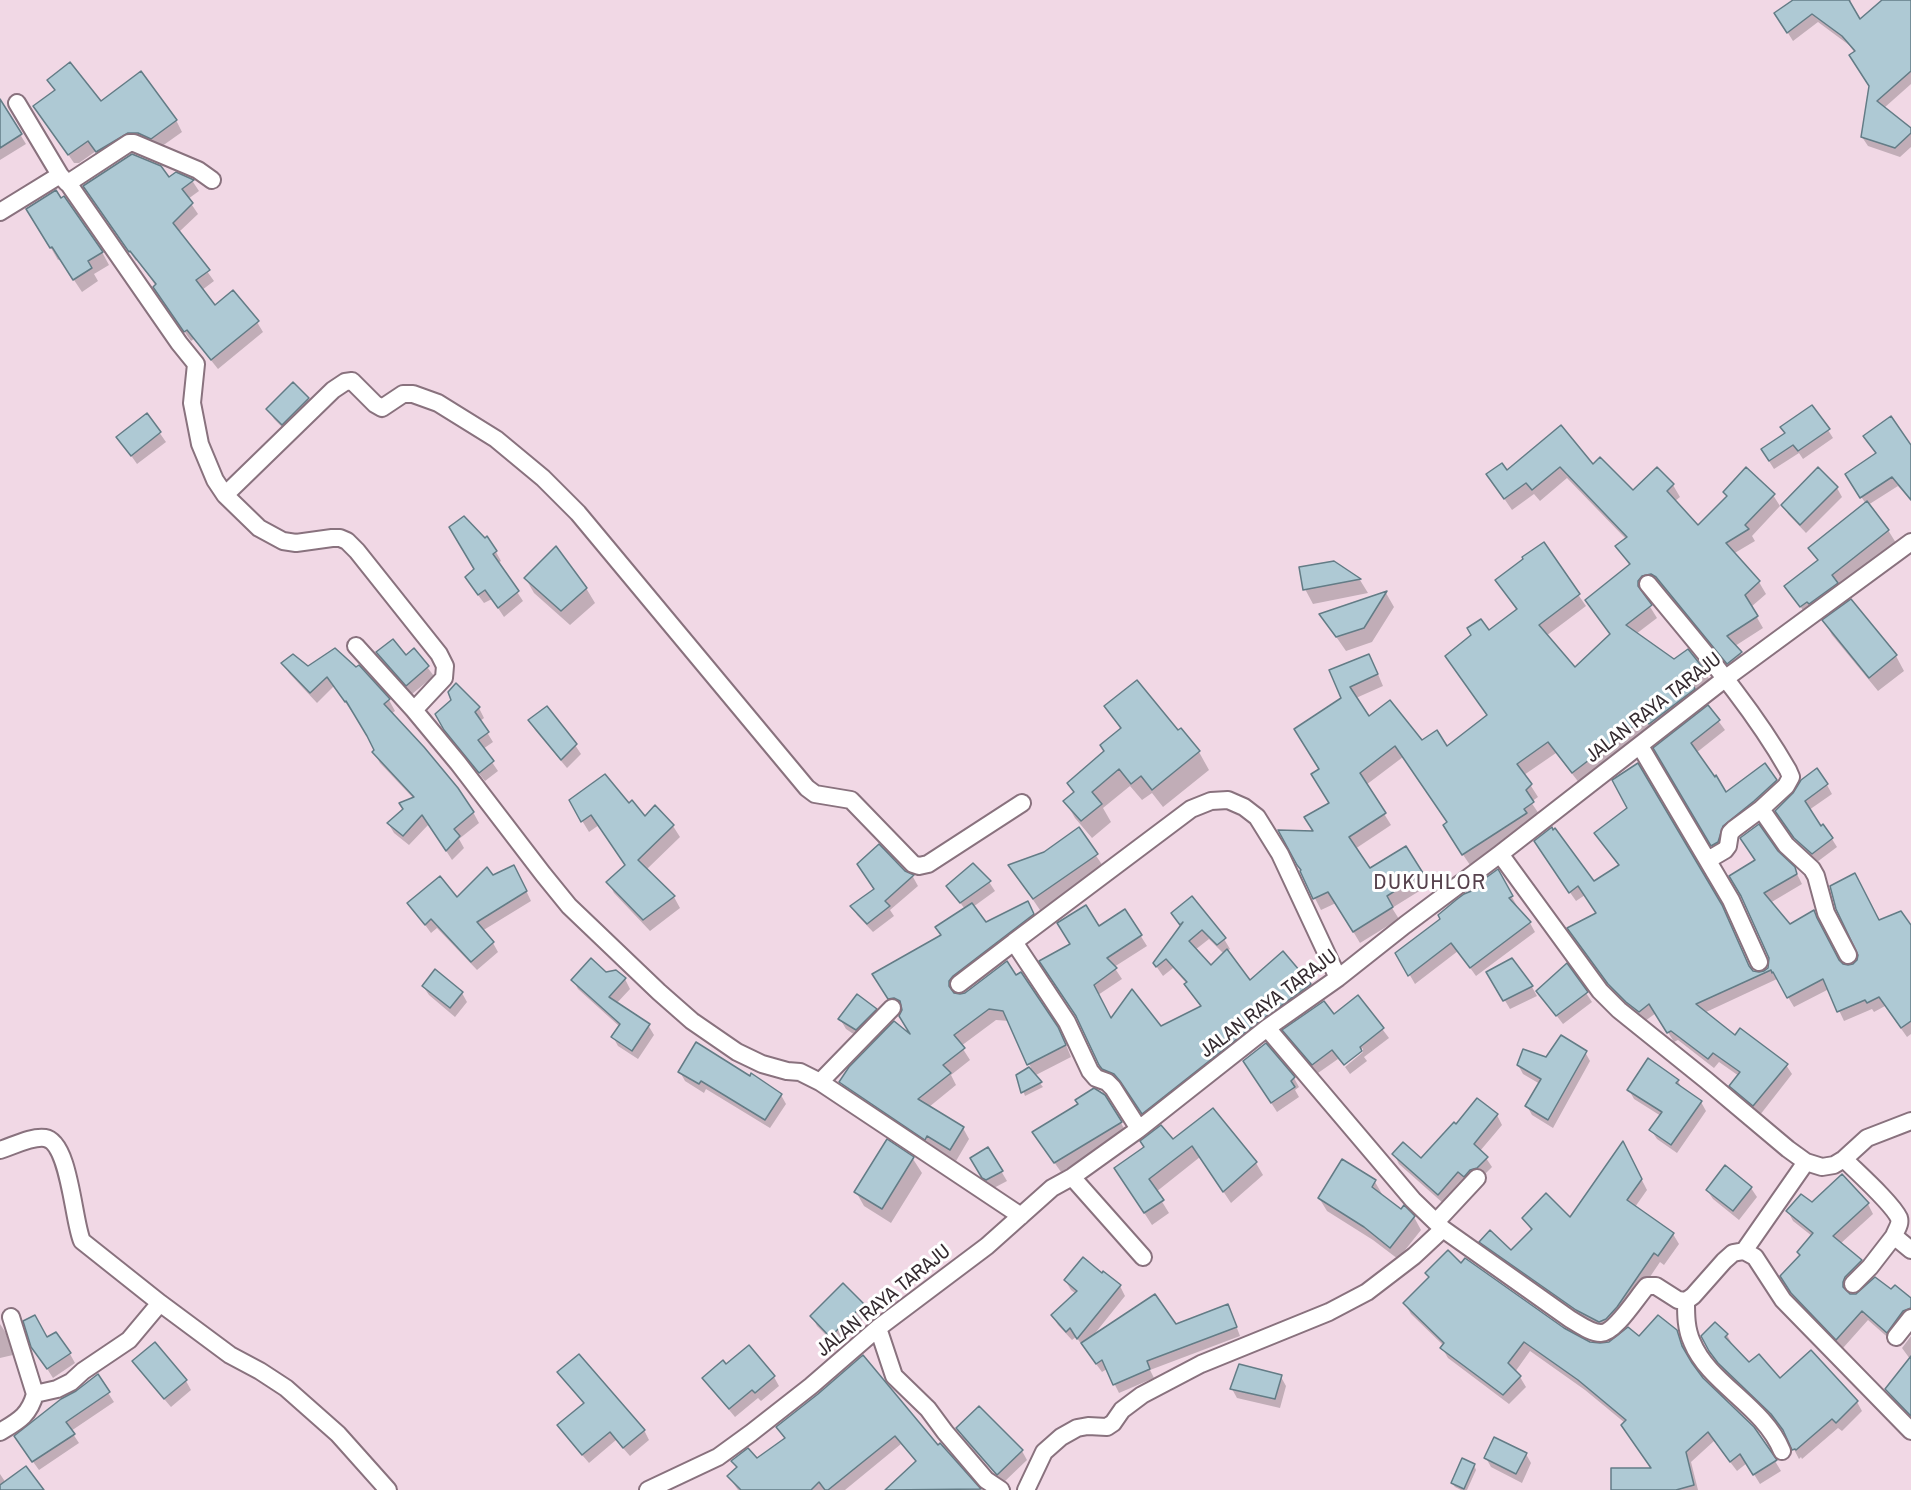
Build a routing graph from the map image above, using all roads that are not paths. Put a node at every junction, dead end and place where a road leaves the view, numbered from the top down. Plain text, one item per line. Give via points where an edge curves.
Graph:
1 (17, 103) dead end
2 (64, 179) junction
3 (212, 180) dead end
4 (0, 212) edge
5 (225, 495) junction
6 (1911, 542) edge
7 (1648, 584) dead end
8 (356, 646) dead end
9 (1725, 678) junction
10 (414, 710) junction
11 (1640, 746) junction
12 (1022, 803) dead end
13 (1761, 809) junction
14 (1500, 854) junction
15 (1708, 860) junction
16 (1014, 942) junction
17 (1848, 955) dead end
18 (1759, 962) dead end
19 (1338, 978) junction
20 (959, 984) dead end
21 (891, 1008) dead end
22 (1267, 1028) junction
23 (820, 1082) junction
24 (1911, 1121) edge
25 (1139, 1129) junction
26 (0, 1150) edge
27 (1844, 1159) junction
28 (1806, 1162) junction
29 (1072, 1177) junction
30 (1477, 1178) dead end
31 (1022, 1216) junction
32 (1440, 1226) junction
33 (1894, 1236) junction
34 (1911, 1250) edge
35 (1744, 1251) junction
36 (1143, 1257) dead end
37 (1853, 1284) dead end
38 (1686, 1301) junction
39 (160, 1303) junction
40 (11, 1317) dead end
41 (1911, 1318) edge
42 (878, 1328) junction
43 (1896, 1337) dead end
44 (35, 1394) junction
45 (1911, 1431) edge
46 (0, 1432) edge
47 (1782, 1451) dead end
48 (388, 1490) edge
49 (648, 1490) edge
50 (1001, 1490) edge
51 (1026, 1490) edge

1 - 2 street
2 - 3 street via 134,143 198,170
2 - 4 street
2 - 5 street via 196,364 192,403 200,444
5 - 10 street via 259,528 283,541 339,538 357,551 445,666 444,678
5 - 12 street via 345,382 352,381 382,408 403,394 438,403 496,440 543,478 578,513 807,788 815,794 851,800 913,864 928,864
6 - 9 street, JALAN RAYA TARAJU
7 - 9 street
8 - 10 street
9 - 11 street, JALAN RAYA TARAJU
9 - 13 street via 1763,728 1791,777
10 - 23 street via 570,906 659,992 737,1052
11 - 14 street, JALAN RAYA TARAJU
11 - 15 street
13 - 15 street via 1730,833 1725,850
13 - 17 street via 1785,845 1812,869 1826,913
14 - 19 street, JALAN RAYA TARAJU
14 - 28 street via 1600,991
15 - 18 street
16 - 19 street via 1191,809 1211,801 1228,800 1257,817 1280,854
16 - 20 street
16 - 25 street via 1067,1022 1090,1071 1110,1084
19 - 22 street, JALAN RAYA TARAJU
21 - 23 street
22 - 25 street, JALAN RAYA TARAJU
22 - 32 street via 1413,1200
23 - 31 street
24 - 27 street via 1867,1138
25 - 29 street, JALAN RAYA TARAJU
26 - 39 street via 38,1138 55,1142 82,1241
27 - 28 street via 1822,1167
27 - 33 street via 1899,1219
28 - 35 street
29 - 31 street, JALAN RAYA TARAJU via 1052,1188
29 - 36 street
30 - 32 street
31 - 42 street, JALAN RAYA TARAJU
32 - 38 street via 1593,1332 1603,1333 1612,1328 1647,1286 1656,1286
32 - 51 street via 1414,1256 1367,1292 1329,1312 1201,1364 1142,1395 1107,1427 1077,1428 1061,1437 1044,1452
33 - 34 street
33 - 37 street
35 - 38 street via 1733,1253
35 - 45 street via 1755,1257 1783,1299
38 - 47 street via 1688,1330 1697,1353 1768,1427
39 - 44 street via 129,1340 71,1382
39 - 48 street via 230,1355 286,1388 338,1434
40 - 44 street
41 - 43 street
42 - 49 street, JALAN RAYA TARAJU via 812,1386 718,1457
42 - 50 street via 894,1376 928,1408 986,1480
44 - 46 street via 32,1406 22,1418

